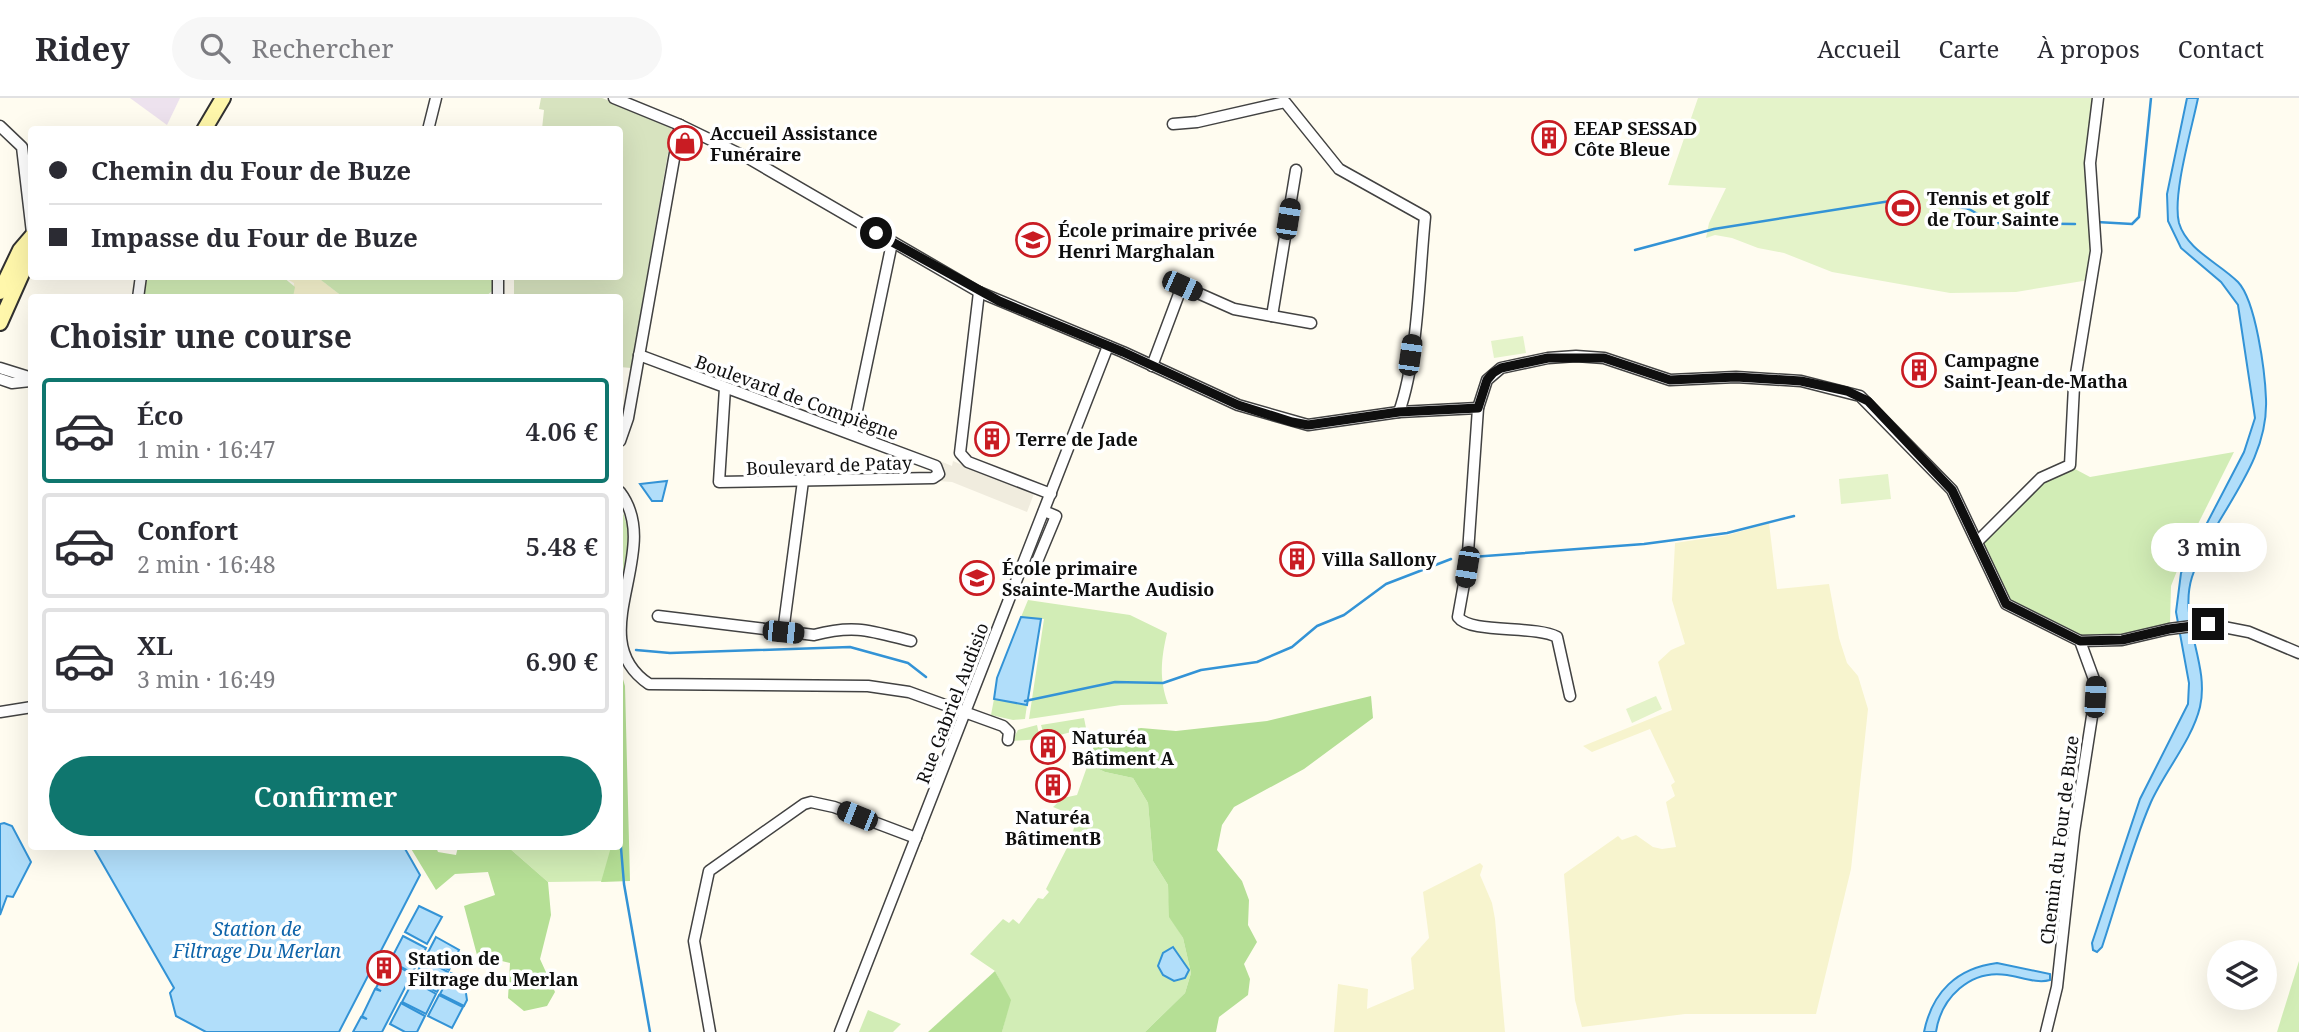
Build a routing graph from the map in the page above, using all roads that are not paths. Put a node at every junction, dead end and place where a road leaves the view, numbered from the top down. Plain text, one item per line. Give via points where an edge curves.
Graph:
1 (223, 98) edge
2 (436, 98) edge
3 (614, 98) edge
4 (2098, 98) edge
5 (1285, 100) edge
6 (1173, 124) dead end
7 (680, 125) junction
8 (0, 126) edge
9 (206, 126) edge
10 (429, 126) edge
11 (1296, 170) dead end
12 (28, 179) edge
13 (28, 239) edge
14 (892, 243) junction
15 (28, 260) edge
16 (0, 292) edge
17 (979, 292) junction
18 (1272, 316) junction
19 (0, 323) edge
20 (1311, 323) dead end
21 (1108, 346) junction
22 (639, 355) junction
23 (1152, 366) junction
24 (0, 369) edge
25 (0, 379) edge
26 (28, 379) edge
27 (28, 381) edge
28 (725, 388) junction
29 (1478, 408) junction
30 (1399, 412) junction
31 (623, 432) edge
32 (852, 434) junction
33 (939, 474) joint
34 (803, 481) junction
35 (1051, 494) junction
36 (623, 497) edge
37 (1044, 511) junction
38 (1977, 542) junction
39 (1036, 564) dead end
40 (623, 597) edge
41 (658, 616) dead end
42 (783, 632) junction
43 (911, 641) dead end
44 (2080, 641) junction
45 (623, 647) edge
46 (2299, 653) edge
47 (1570, 696) dead end
48 (28, 708) edge
49 (0, 712) edge
50 (965, 712) junction
51 (1008, 740) dead end
52 (916, 838) junction
53 (710, 1032) edge
54 (840, 1032) edge
55 (2046, 1032) edge

1 - 9 main road
2 - 10 street
3 - 7 street
4 - 38 street via 2090,163 2096,251 2074,386 2070,465 2041,478
5 - 6 street
5 - 30 street via 1339,169 1425,218 1405,397
7 - 14 street via 748,158
7 - 22 street
8 - 12 street via 22,147
11 - 18 street
13 - 16 main road
14 - 17 street
14 - 32 street
15 - 19 main road
17 - 21 street
17 - 35 street via 960,448 968,462
18 - 20 street
18 - 23 street via 1234,309 1182,286
21 - 23 street
21 - 35 street, Rue Gabriel Audisio
22 - 28 street, Boulevard de Compiègne
22 - 31 street
23 - 30 street via 1238,405 1308,425
24 - 26 street
25 - 27 street
28 - 32 street, Boulevard de Compiègne
28 - 34 street, Boulevard de Patay via 719,482
29 - 30 street
29 - 38 street via 1493,373 1548,358 1604,358 1670,380 1736,377 1801,381 1847,391 1868,401 1943,478
29 - 47 street via 1467,567 1458,617 1469,624 1557,637
32 - 33 street, Boulevard de Compiègne via 936,466
33 - 34 street, Boulevard de Patay via 933,478
34 - 42 street
35 - 37 street, Rue Gabriel Audisio
36 - 40 street via 636,540
37 - 39 street via 1056,516
37 - 50 street, Rue Gabriel Audisio
38 - 44 street via 2006,604
41 - 42 street
42 - 43 street via 814,635 848,627
44 - 46 street via 2122,640 2192,626 2231,626
44 - 55 street, Chemin du Four de Buze via 2095,682 2095,697 2057,987
45 - 50 street via 634,672 649,684 867,686 909,692
48 - 49 street
50 - 51 street via 1003,726 1009,732
50 - 52 street, Rue Gabriel Audisio
52 - 53 street via 811,802 715,864 705,883 694,942
52 - 54 street, Rue Gabriel Audisio

